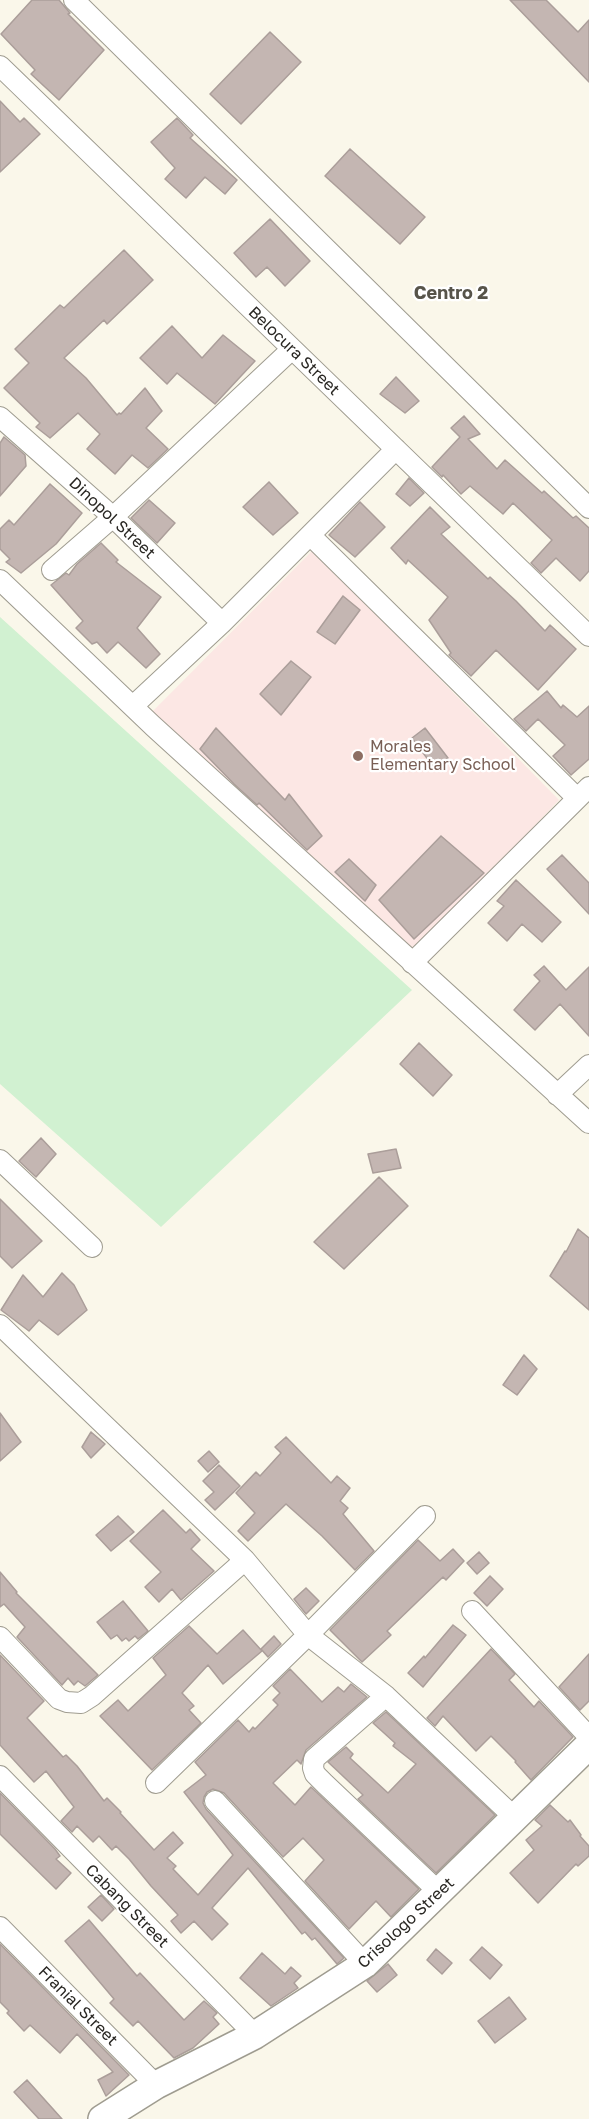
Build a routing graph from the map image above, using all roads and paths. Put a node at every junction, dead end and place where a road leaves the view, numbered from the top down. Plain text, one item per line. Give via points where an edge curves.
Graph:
1 (74, 0) edge
2 (0, 66) edge
3 (292, 349) junction
4 (0, 417) edge
5 (396, 449) junction
6 (589, 508) edge
7 (113, 517) junction
8 (310, 535) junction
9 (52, 570) dead end
10 (0, 580) edge
11 (222, 623) junction
12 (589, 636) edge
13 (133, 706) junction
14 (583, 793) edge
15 (412, 963) junction
16 (589, 1065) edge
17 (557, 1095) junction
18 (589, 1123) edge
19 (0, 1160) edge
20 (92, 1246) dead end
21 (0, 1324) edge
22 (425, 1515) dead end
23 (245, 1560) junction
24 (472, 1611) dead end
25 (308, 1635) junction
26 (0, 1637) edge
27 (386, 1696) junction
28 (589, 1737) edge
29 (589, 1745) edge
30 (0, 1776) edge
31 (156, 1783) dead end
32 (215, 1801) dead end
33 (515, 1818) junction
34 (439, 1892) junction
35 (0, 1927) edge
36 (365, 1964) junction
37 (255, 2035) junction
38 (156, 2085) junction
39 (102, 2119) edge

1 - 6 street
2 - 3 street, Belocura Street
3 - 5 street, Belocura Street
3 - 7 street
4 - 7 street, Dinopol Street
5 - 8 street
5 - 12 street, Belocura Street
7 - 9 street
7 - 11 street, Dinopol Street
8 - 11 street
8 - 14 street
10 - 13 street
11 - 13 street
13 - 15 street
14 - 15 street
15 - 17 street
16 - 17 street
17 - 18 street
19 - 20 street
21 - 23 street
22 - 25 street
23 - 25 street
23 - 26 street via 81,1703 59,1699
24 - 28 street
25 - 27 street
25 - 31 street
27 - 33 street
27 - 34 street via 314,1759 313,1768
29 - 33 street, Crisologo Street
30 - 37 street, Cabang Street
32 - 36 street
33 - 34 street, Crisologo Street
34 - 36 street, Crisologo Street
35 - 38 street, Franial Street
36 - 37 street, Crisologo Street
37 - 38 street, Crisologo Street
38 - 39 street, Crisologo Street

